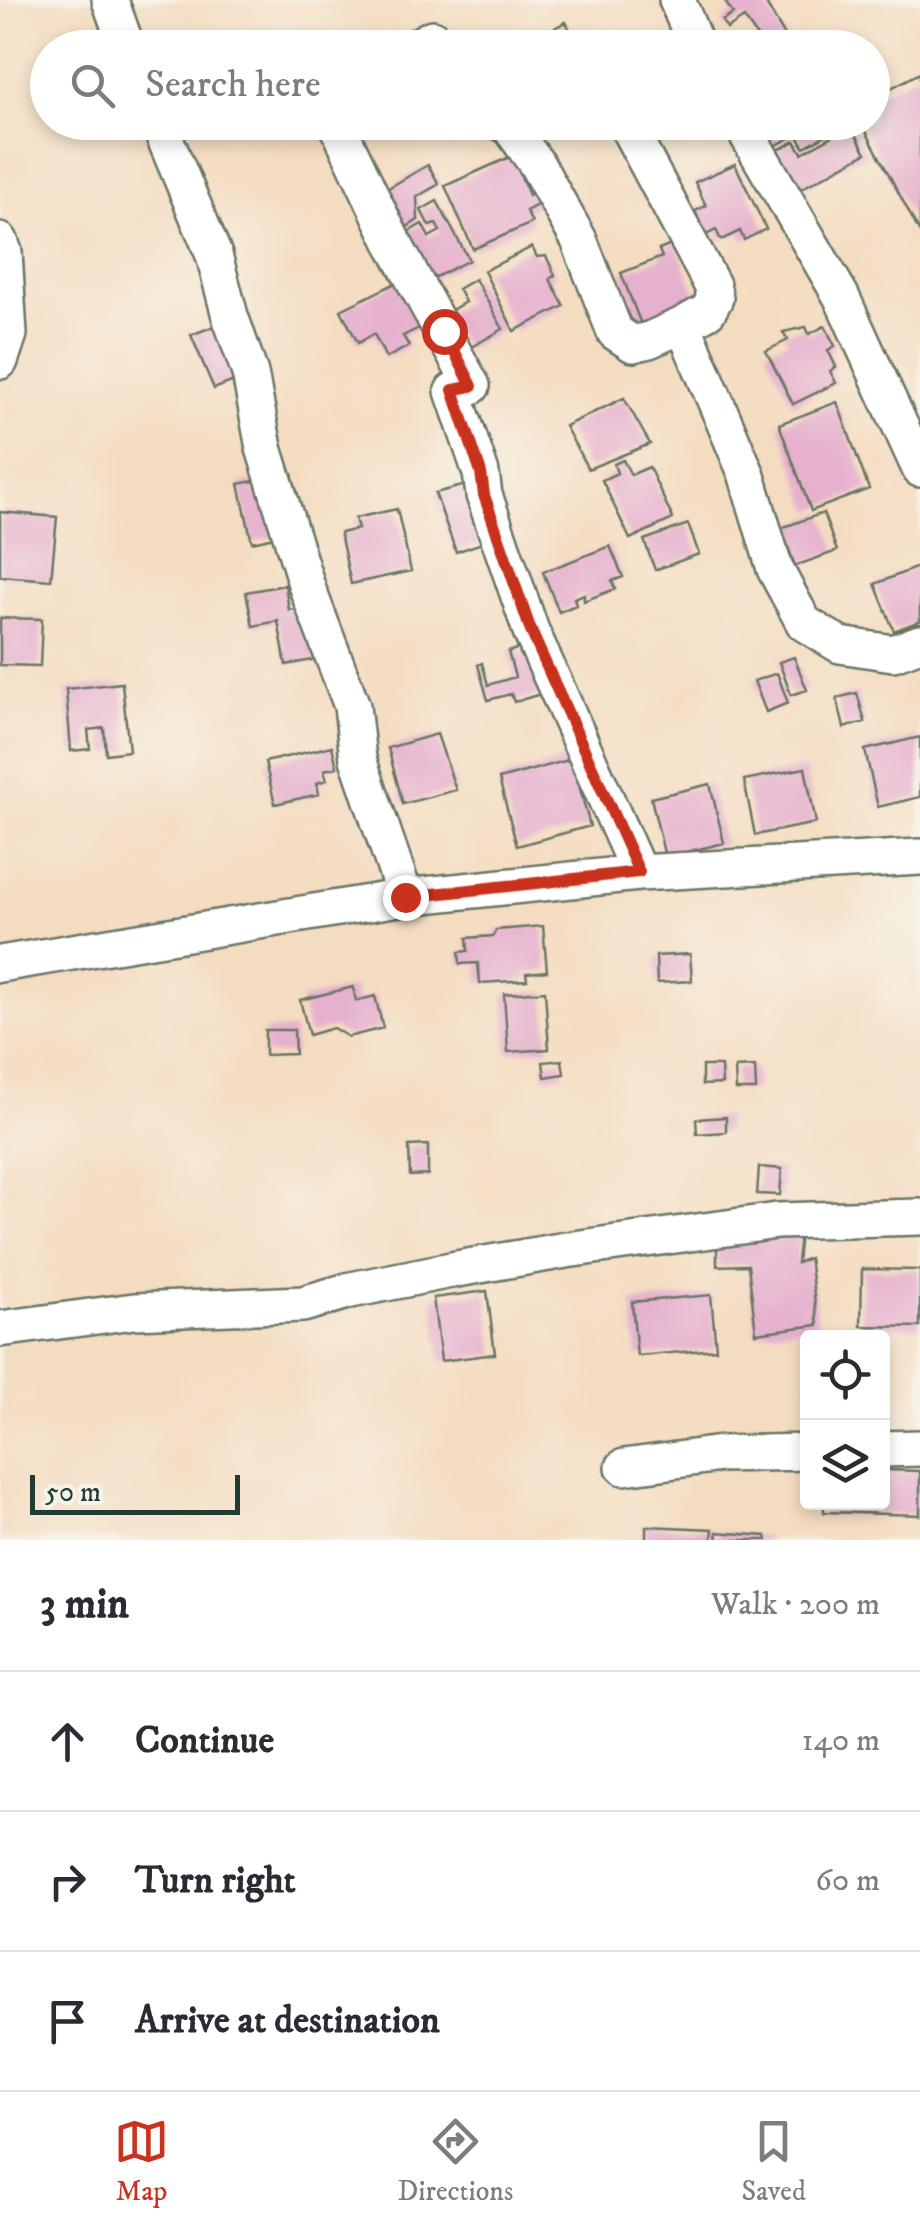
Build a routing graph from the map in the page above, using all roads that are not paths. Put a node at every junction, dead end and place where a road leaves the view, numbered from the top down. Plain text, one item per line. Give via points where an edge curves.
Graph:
1 (110, 0) edge
2 (677, 0) edge
3 (121, 30) edge
4 (690, 30) edge
5 (166, 140) edge
6 (345, 140) edge
7 (519, 140) edge
8 (635, 140) edge
9 (750, 140) edge
10 (0, 241) edge
11 (683, 325) junction
12 (0, 361) edge
13 (920, 470) edge
14 (920, 644) edge
15 (920, 857) edge
16 (639, 872) junction
17 (405, 897) junction
18 (0, 964) edge
19 (920, 1216) edge
20 (0, 1329) edge
21 (920, 1448) edge
22 (890, 1449) edge
23 (800, 1452) edge
24 (624, 1467) dead end

1 - 3 street
2 - 4 street
5 - 17 street via 214,255 250,374 264,448 352,706 358,759
6 - 16 street via 472,386 453,390 502,550
7 - 11 street via 570,224 615,332 633,344
8 - 11 street via 716,298
9 - 13 street via 841,296
10 - 12 street via 10,334
11 - 14 street via 746,473 776,569 804,623 840,645 893,653
15 - 16 street
16 - 17 street
17 - 18 street
19 - 20 street via 776,1222 470,1266 303,1304 134,1310
21 - 22 street
23 - 24 street

